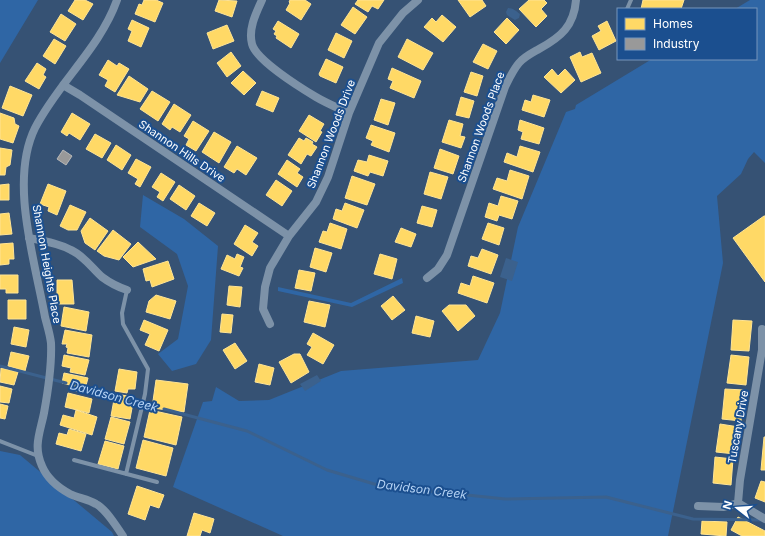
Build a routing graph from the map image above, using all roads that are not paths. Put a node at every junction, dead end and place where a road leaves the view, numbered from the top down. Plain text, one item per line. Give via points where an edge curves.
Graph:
1 (117, 0) edge
2 (262, 0) edge
3 (418, 0) edge
4 (576, 0) edge
5 (63, 86) junction
6 (349, 113) junction
7 (289, 236) junction
8 (29, 238) junction
9 (427, 278) dead end
10 (127, 290) joint
11 (270, 324) dead end
12 (765, 334) edge
13 (0, 441) edge
14 (39, 456) junction
15 (74, 460) dead end
16 (126, 474) junction
17 (157, 482) dead end
18 (738, 503) junction
19 (698, 506) dead end
20 (765, 519) edge
21 (123, 536) edge

1 - 5 street, Shannon Heights Place via 102,30
2 - 6 street via 251,30 252,45 260,58 316,97
3 - 6 street, Shannon Woods Drive via 403,13 380,43
4 - 9 street, Shannon Woods Place via 564,32 555,41 519,62 511,74 447,256
5 - 7 street, Shannon Hills Drive
5 - 8 street, Shannon Heights Place via 47,106 35,129 26,162 24,203
6 - 7 street, Shannon Woods Drive via 328,176 316,202
7 - 11 street, Shannon Woods Drive via 270,268 265,287 263,308
8 - 10 street via 55,243 72,250 101,276 115,286
8 - 14 street, Shannon Heights Place via 51,343 50,372 37,442
10 - 16 lane via 122,313 123,324 148,369 146,394
12 - 18 street, Tuscany Drive via 762,330 762,350
13 - 14 lane
14 - 21 street via 43,468 54,483 70,494 97,504
15 - 16 lane
16 - 17 lane
18 - 19 street via 724,507
18 - 20 street

